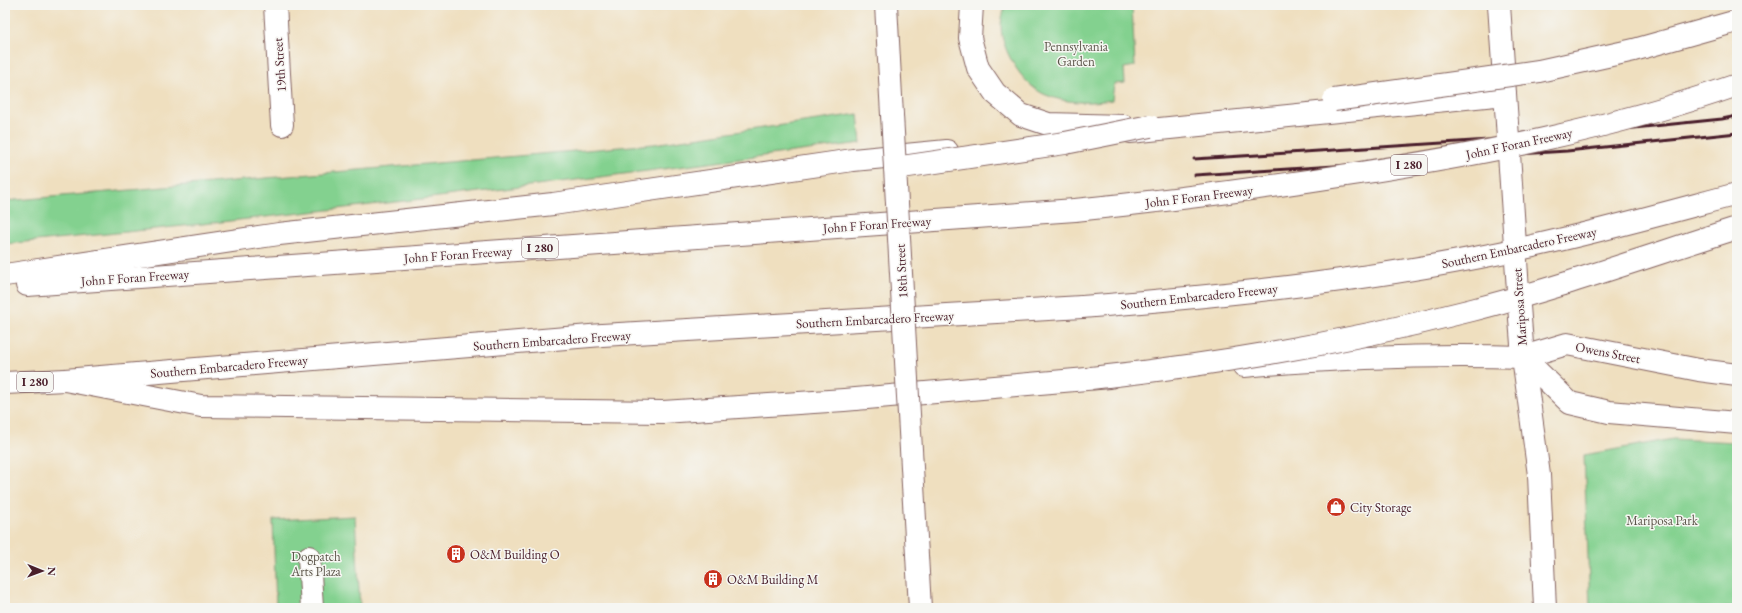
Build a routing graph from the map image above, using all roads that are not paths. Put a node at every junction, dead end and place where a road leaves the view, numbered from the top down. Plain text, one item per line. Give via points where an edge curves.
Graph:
1 (275, 5) edge
2 (886, 5) edge
3 (972, 5) edge
4 (1499, 5) edge
5 (1737, 21) edge
6 (1737, 85) edge
7 (1505, 94) junction
8 (282, 125) dead end
9 (1150, 126) junction
10 (895, 168) junction
11 (1737, 194) edge
12 (1737, 228) edge
13 (5, 275) edge
14 (5, 287) edge
15 (1523, 357) junction
16 (1737, 375) edge
17 (65, 380) junction
18 (5, 383) edge
19 (908, 391) junction
20 (1737, 423) edge
21 (309, 557) dead end
22 (312, 608) edge
23 (920, 608) edge
24 (1545, 608) edge

1 - 8 main road, 19th Street
2 - 10 main road, 18th Street, bridge
3 - 9 main road, bridge via 970,38 978,68 995,93 1021,115 1048,124
4 - 7 main road, Mariposa Street
5 - 9 main road, bridge via 1634,50 1539,71
6 - 14 main road, John F Foran Freeway / I 280, bridge via 1624,119 1513,146 1390,168 1164,201 1075,210
7 - 13 main road via 853,160 553,204 279,234
7 - 15 main road, Mariposa Street, bridge
9 - 10 main road, bridge via 1065,143
10 - 19 main road, 18th Street, bridge
11 - 17 main road, Southern Embarcadero Freeway / I 280, bridge via 1532,246 1414,269 1290,287 1082,307 602,335
12 - 19 main road, bridge via 1473,310 1370,334 1128,374 1056,382
15 - 16 main road, Owens Street via 1568,344
15 - 17 main road, Owens Street via 1371,357 844,400 663,412 201,406
15 - 20 main road via 1570,403 1609,412
15 - 24 main road, Mariposa Street via 1538,475
17 - 18 main road, Southern Embarcadero Freeway / I 280
19 - 23 main road, 18th Street, bridge
21 - 22 main road

